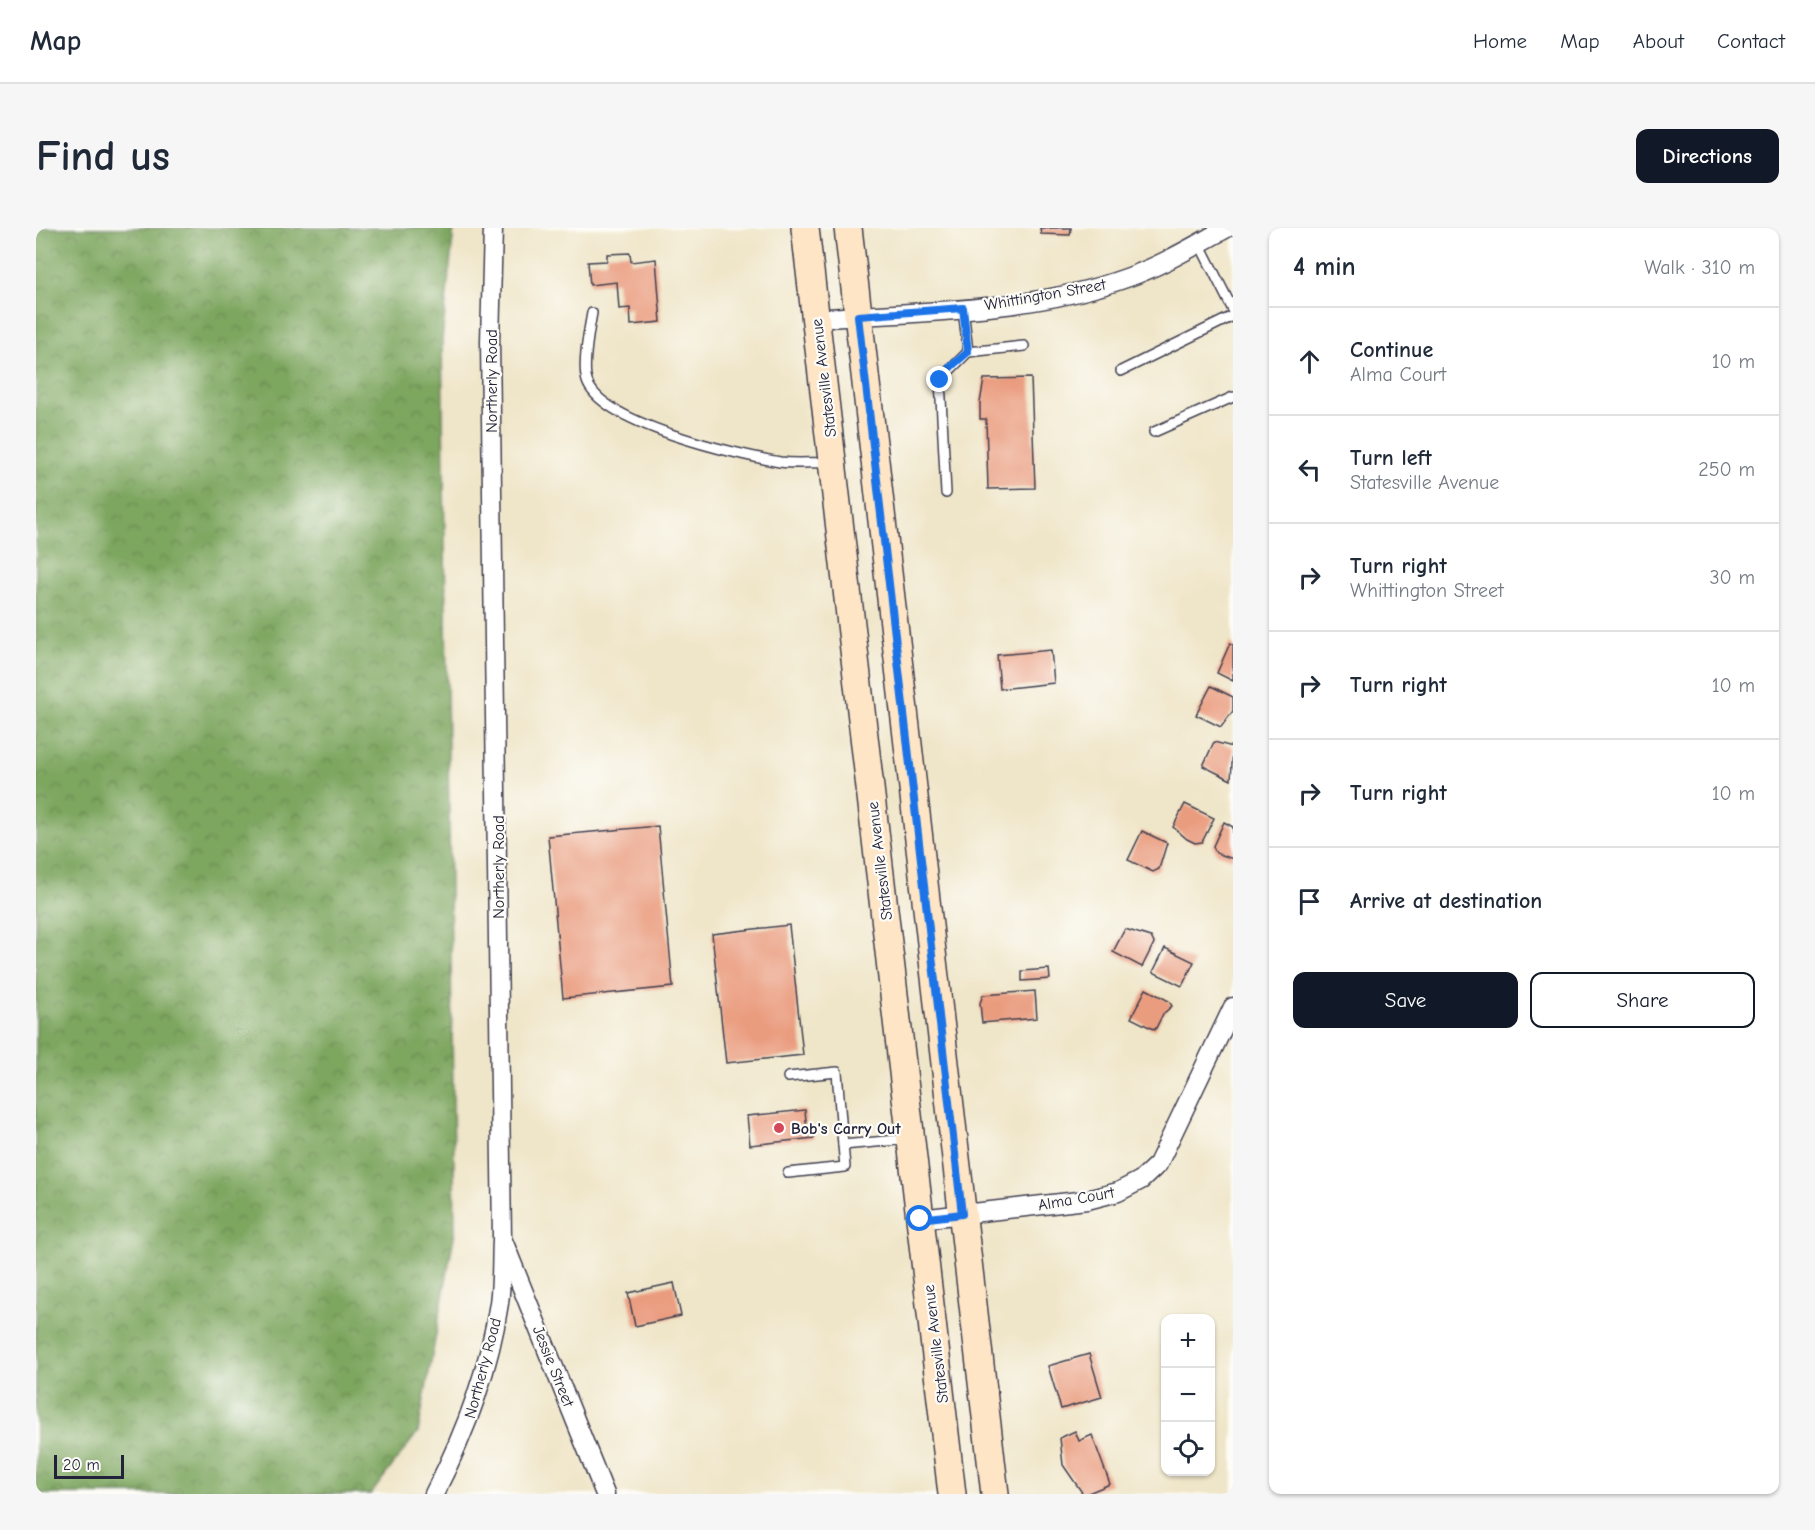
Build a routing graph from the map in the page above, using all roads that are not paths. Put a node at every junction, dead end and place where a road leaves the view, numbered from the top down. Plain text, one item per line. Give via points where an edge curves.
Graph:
1 (493, 228) edge
2 (806, 228) edge
3 (848, 228) edge
4 (1227, 228) edge
5 (1198, 243) junction
6 (963, 308) junction
7 (1233, 310) edge
8 (592, 313) dead end
9 (858, 316) junction
10 (1233, 316) edge
11 (816, 319) junction
12 (1024, 346) dead end
13 (968, 352) junction
14 (1121, 371) dead end
15 (1233, 397) edge
16 (1154, 432) dead end
17 (833, 463) junction
18 (946, 493) dead end
19 (1233, 1007) edge
20 (788, 1077) dead end
21 (910, 1139) junction
22 (843, 1145) junction
23 (788, 1173) dead end
24 (962, 1214) junction
25 (920, 1219) junction
26 (502, 1239) junction
27 (434, 1494) edge
28 (605, 1494) edge
29 (952, 1494) edge
30 (995, 1494) edge

1 - 26 street, Northerly Road via 491,449
2 - 11 main road, Statesville Avenue
3 - 9 main road
4 - 5 street, Whittington Street
5 - 6 street, Whittington Street via 1153,267 1108,284 1021,302
5 - 7 lane
6 - 9 street, Whittington Street
6 - 13 lane
8 - 17 lane via 587,381 601,402 698,445 782,462
9 - 11 street, Whittington Street
9 - 24 main road
10 - 14 lane
11 - 17 main road, Statesville Avenue
12 - 13 lane
13 - 18 lane via 940,380
15 - 16 lane
17 - 21 main road, Statesville Avenue
19 - 24 street, Alma Court via 1158,1164 1141,1180 1118,1192 1087,1200
20 - 22 lane via 837,1072
21 - 22 lane
21 - 25 main road, Statesville Avenue
22 - 23 lane via 845,1167
24 - 25 street, Alma Court
24 - 30 main road
25 - 29 main road, Statesville Avenue
26 - 27 street, Northerly Road via 499,1300 485,1370 456,1452
26 - 28 street, Jessie Street

